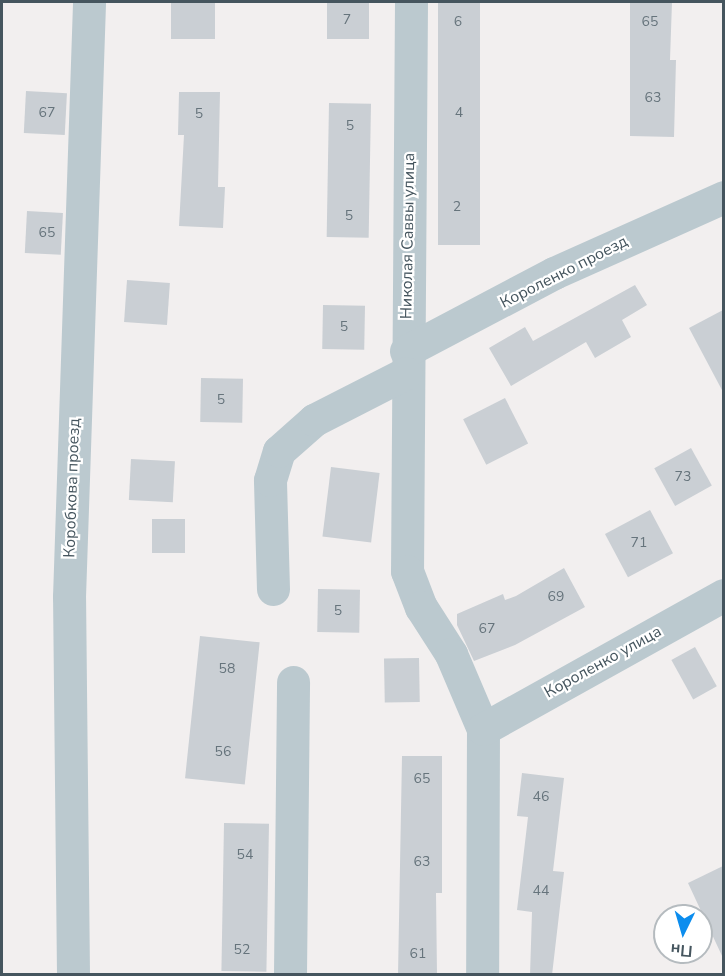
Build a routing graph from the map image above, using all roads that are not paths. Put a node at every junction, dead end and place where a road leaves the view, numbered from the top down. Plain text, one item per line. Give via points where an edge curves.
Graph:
1 (89, 2) edge
2 (411, 2) edge
3 (723, 197) edge
4 (406, 362) junction
5 (273, 589) dead end
6 (723, 595) edge
7 (293, 682) dead end
8 (483, 729) junction
9 (73, 975) edge
10 (290, 975) edge
11 (482, 975) edge

1 - 9 street, Коробкова проезд via 69,597
2 - 4 street, Николая Саввы улица
3 - 4 street, Короленко проезд via 554,273
4 - 5 street, Короленко проезд via 314,420 279,452 270,480
4 - 8 street, Николая Саввы улица via 407,571 421,607 451,654
6 - 8 street, Короленко улица
7 - 10 street
8 - 11 street

